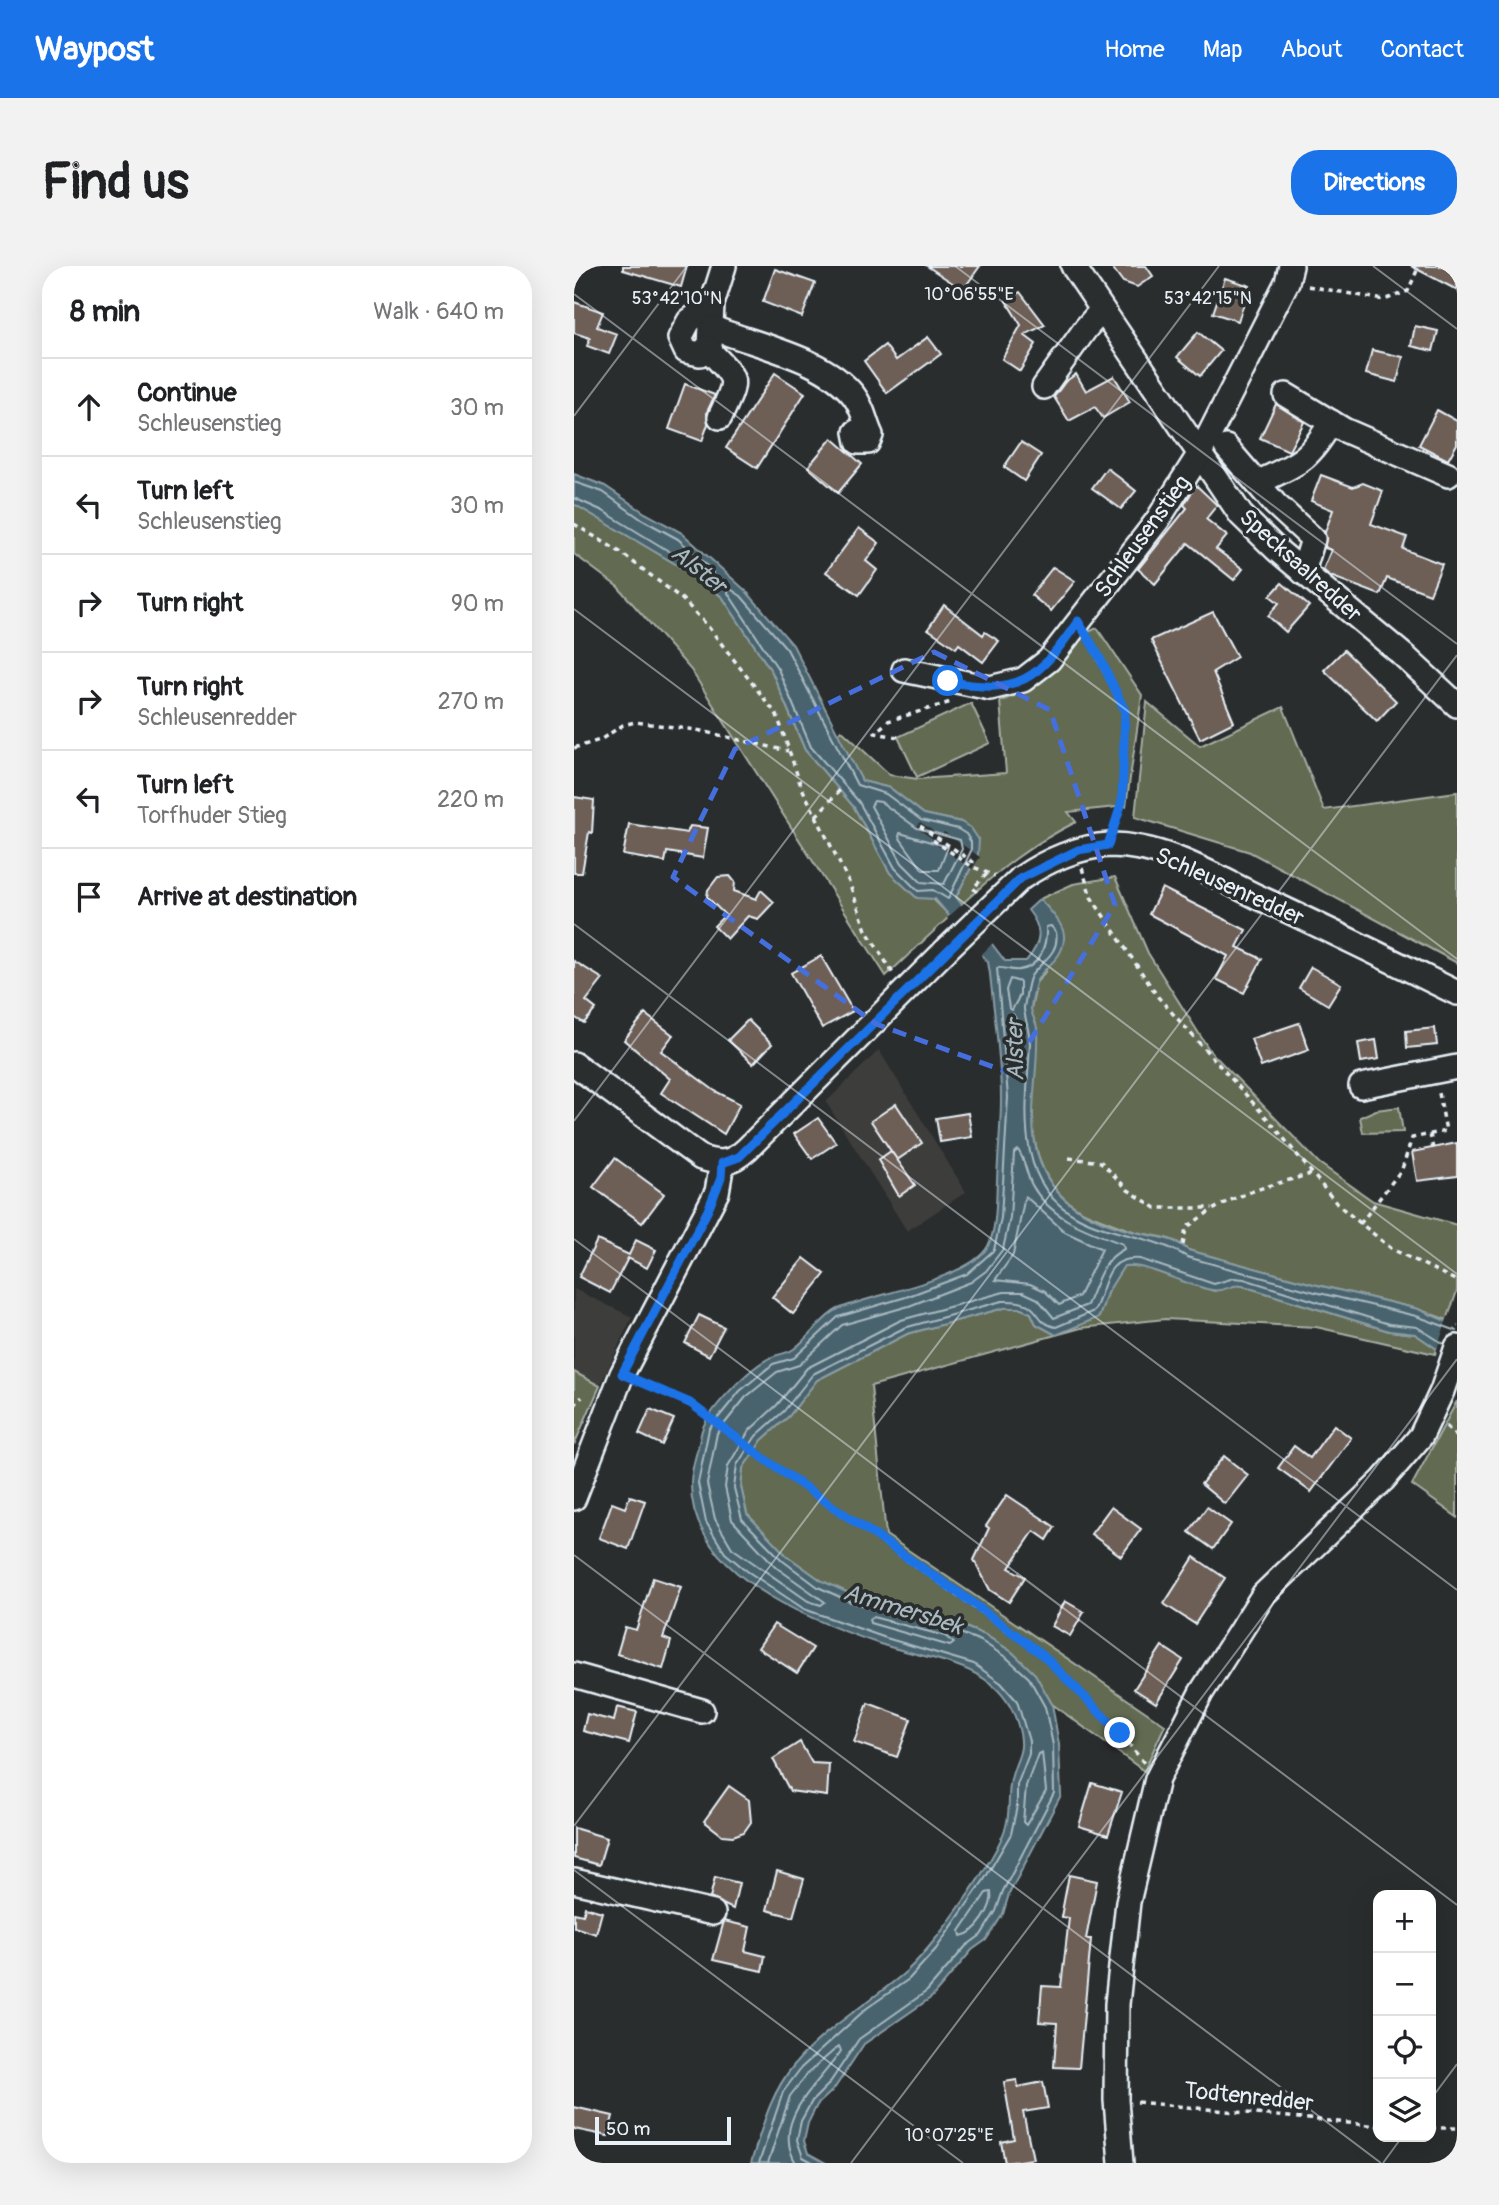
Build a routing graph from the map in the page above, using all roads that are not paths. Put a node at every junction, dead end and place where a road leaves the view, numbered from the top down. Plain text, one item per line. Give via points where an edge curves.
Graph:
1 (724, 266) edge
2 (1073, 266) edge
3 (1289, 274) edge
4 (712, 304) junction
5 (1102, 310) junction
6 (710, 338) junction
7 (1044, 387) dead end
8 (1286, 394) dead end
9 (720, 417) dead end
10 (1331, 422) junction
11 (866, 428) dead end
12 (1226, 447) dead end
13 (1199, 455) junction
14 (1448, 475) dead end
15 (1257, 483) junction
16 (1303, 572) junction
17 (904, 670) dead end
18 (1457, 705) edge
19 (1457, 993) edge
20 (574, 1064) edge
21 (1457, 1067) edge
22 (1361, 1086) dead end
23 (722, 1163) junction
24 (1457, 1347) edge
25 (574, 1498) edge
26 (574, 1675) edge
27 (702, 1712) dead end
28 (574, 1881) edge
29 (713, 1913) dead end
30 (1121, 2163) edge

1 - 4 street
2 - 5 street, Specksaalredder
3 - 13 street, Schleusenstieg
4 - 6 street
4 - 6 street via 689,321 680,338 686,351 700,354
5 - 7 street
5 - 13 street, Specksaalredder
6 - 9 street via 735,385
6 - 11 street via 834,375 856,398
8 - 10 street
10 - 14 street
10 - 15 street via 1313,452
12 - 15 street
13 - 16 street, Specksaalredder via 1241,515
13 - 17 street, Schleusenstieg via 1157,521 1036,672 1011,685 980,687
15 - 16 street via 1313,539
16 - 18 street, Specksaalredder
19 - 23 street, Schleusenredder, bridge via 1171,856 1108,845 1078,850 1021,878 739,1157
20 - 23 street via 701,1158
21 - 22 street
23 - 25 street via 708,1210 622,1374
24 - 30 street via 1443,1391 1421,1436 1264,1594 1201,1693 1157,1779 1128,1902 1116,2004
26 - 27 street
28 - 29 street

